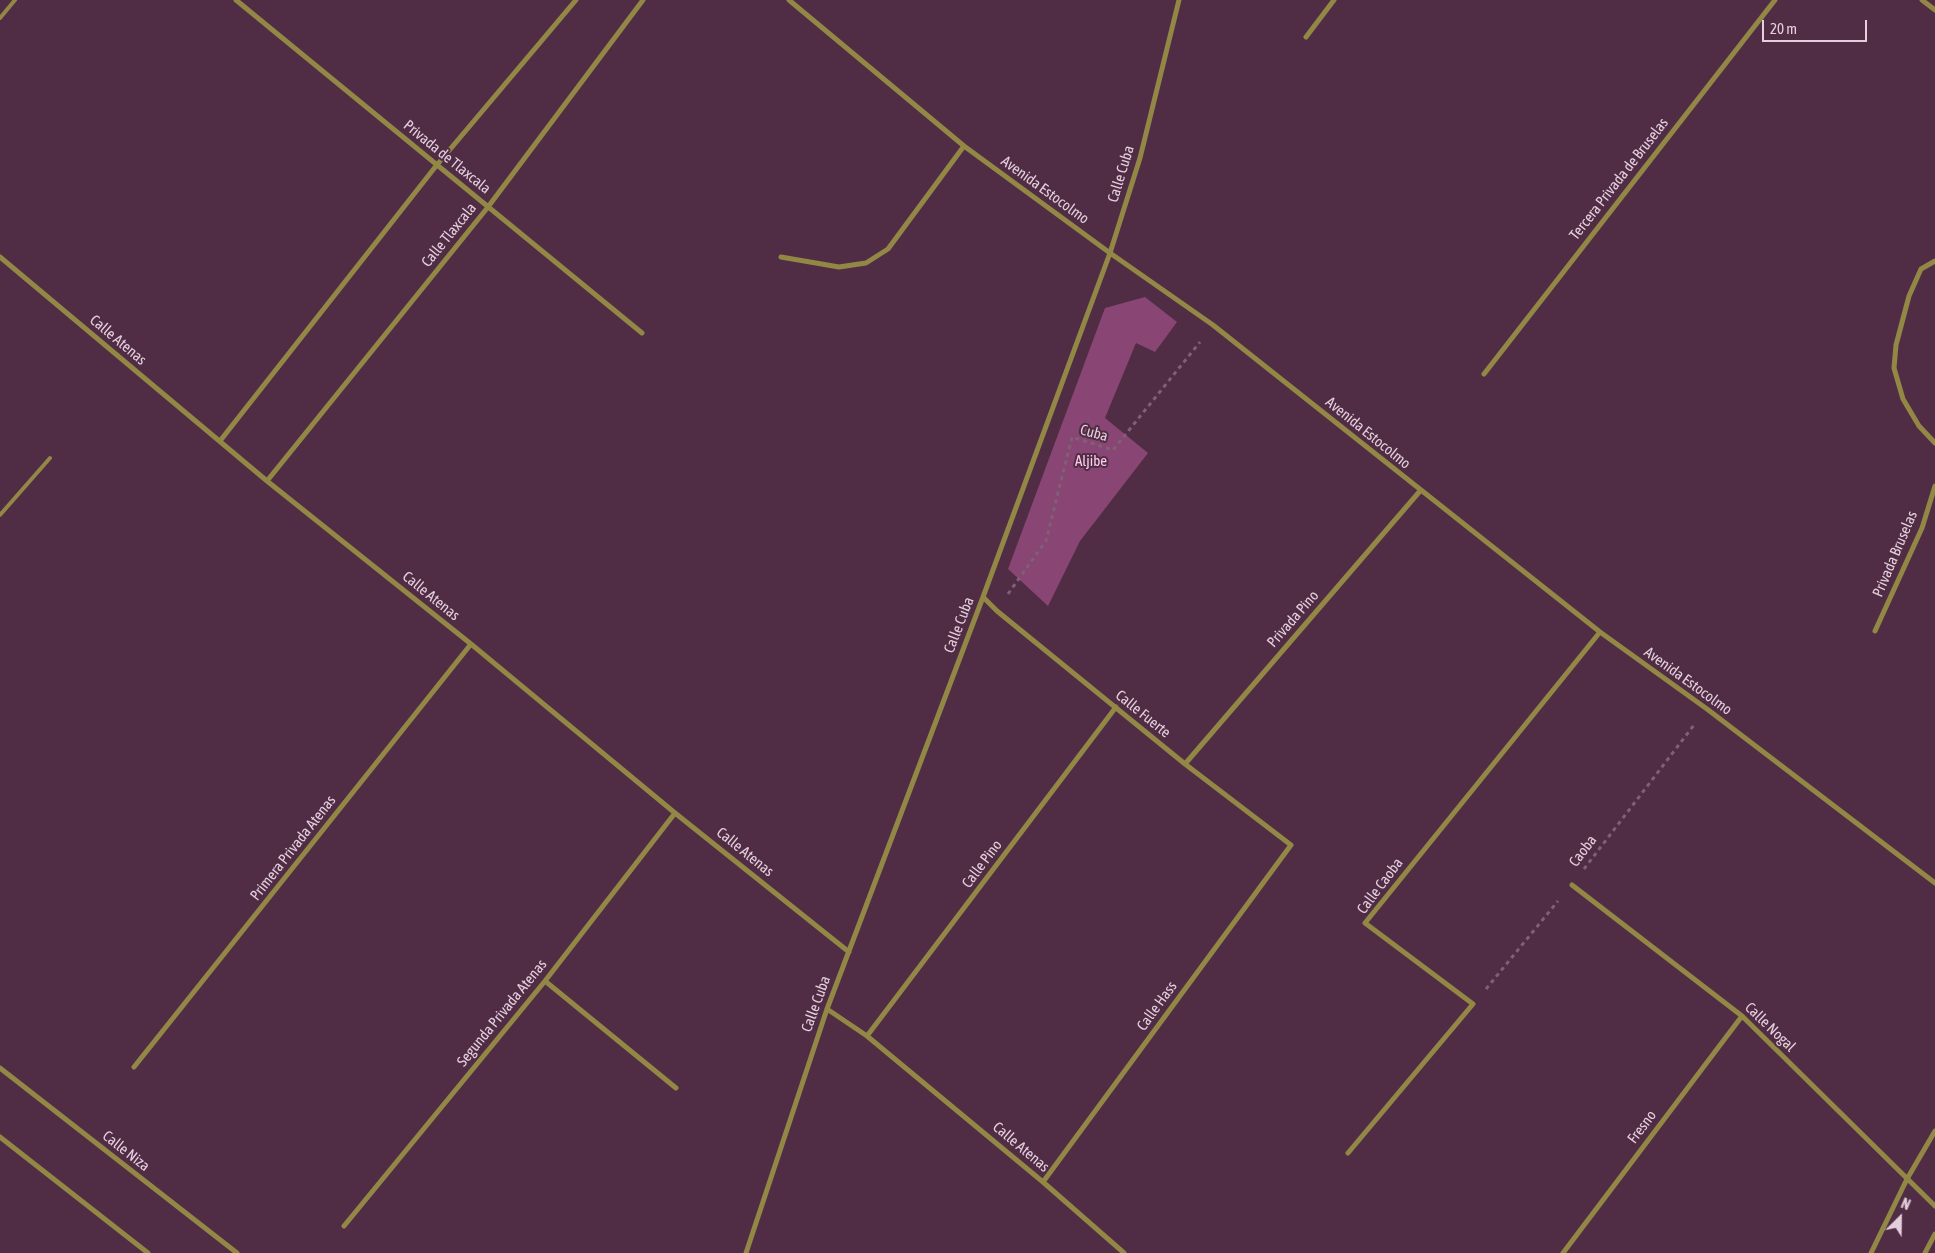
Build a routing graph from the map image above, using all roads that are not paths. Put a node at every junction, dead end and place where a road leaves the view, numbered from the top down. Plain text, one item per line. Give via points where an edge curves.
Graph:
1 (15, 0) edge
2 (236, 0) edge
3 (576, 0) edge
4 (643, 0) edge
5 (789, 0) edge
6 (1179, 0) edge
7 (1334, 0) edge
8 (1774, 0) edge
9 (1922, 0) edge
10 (1935, 10) edge
11 (0, 18) edge
12 (1306, 37) dead end
13 (964, 146) junction
14 (436, 166) junction
15 (488, 207) junction
16 (1110, 253) junction
17 (0, 257) edge
18 (781, 257) dead end
19 (1935, 261) edge
20 (642, 333) dead end
21 (1484, 374) dead end
22 (220, 441) junction
23 (1935, 443) edge
24 (50, 458) dead end
25 (267, 481) junction
26 (1935, 486) edge
27 (1420, 491) junction
28 (0, 515) edge
29 (983, 597) junction
30 (1875, 631) dead end
31 (1600, 632) junction
32 (471, 644) junction
33 (1116, 707) junction
34 (1185, 764) junction
35 (674, 813) junction
36 (1291, 845) joint
37 (1935, 883) edge
38 (1572, 885) road end
39 (849, 952) junction
40 (545, 981) junction
41 (827, 1010) junction
42 (1742, 1016) junction
43 (867, 1036) junction
44 (134, 1067) dead end
45 (0, 1068) edge
46 (676, 1088) dead end
47 (1935, 1131) edge
48 (0, 1137) edge
49 (1348, 1154) dead end
50 (1907, 1179) junction
51 (1043, 1182) junction
52 (1935, 1206) edge
53 (344, 1226) dead end
54 (1935, 1234) edge
55 (148, 1253) edge
56 (237, 1253) edge
57 (746, 1253) edge
58 (1124, 1253) edge
59 (1562, 1253) edge
60 (1871, 1253) edge
61 (1925, 1253) edge

1 - 11 lane
2 - 14 street, Privada de Tlaxcala
3 - 14 street
4 - 15 street, Calle Tlaxcala
5 - 13 street, Avenida Estocolmo
6 - 16 street, Calle Cuba via 1140,158
7 - 12 street
8 - 21 street, Tercera Privada de Bruselas
9 - 10 street
13 - 16 street, Avenida Estocolmo
13 - 18 street via 888,249 866,263 839,267
14 - 15 street, Privada de Tlaxcala
14 - 22 street
15 - 20 street, Privada de Tlaxcala
15 - 25 street, Calle Tlaxcala
16 - 27 street, Avenida Estocolmo via 1213,325
16 - 29 street, Calle Cuba
17 - 22 street, Calle Atenas
19 - 23 street via 1921,269 1909,296 1896,345 1894,368 1903,399 1919,426
22 - 25 street, Calle Atenas
24 - 28 lane
25 - 32 street, Calle Atenas
26 - 30 street, Privada Bruselas via 1922,528
27 - 31 street, Avenida Estocolmo
27 - 34 street, Privada Pino
29 - 33 street, Calle Fuerte via 996,611
29 - 39 street, Calle Cuba
31 - 37 street, Avenida Estocolmo via 1707,709
31 - 49 street, Calle Caoba via 1365,923 1473,1004
32 - 35 street, Calle Atenas
32 - 44 street, Primera Privada Atenas
33 - 34 street, Calle Fuerte
33 - 43 street, Calle Pino
34 - 36 street, Calle Fuerte
35 - 39 street, Calle Atenas
35 - 40 street, Segunda Privada Atenas
36 - 51 street, Calle Hass
38 - 42 street, Calle Nogal
39 - 41 street, Calle Cuba
40 - 46 street
40 - 53 street, Segunda Privada Atenas
41 - 43 street, Calle Atenas
41 - 57 street, Calle Cuba
42 - 50 street, Calle Nogal
42 - 59 street, Fresno
43 - 51 street, Calle Atenas
45 - 56 street, Calle Niza
47 - 50 street
48 - 55 street
50 - 52 street, Calle Nogal
50 - 60 street
51 - 58 street, Calle Atenas
54 - 61 street

